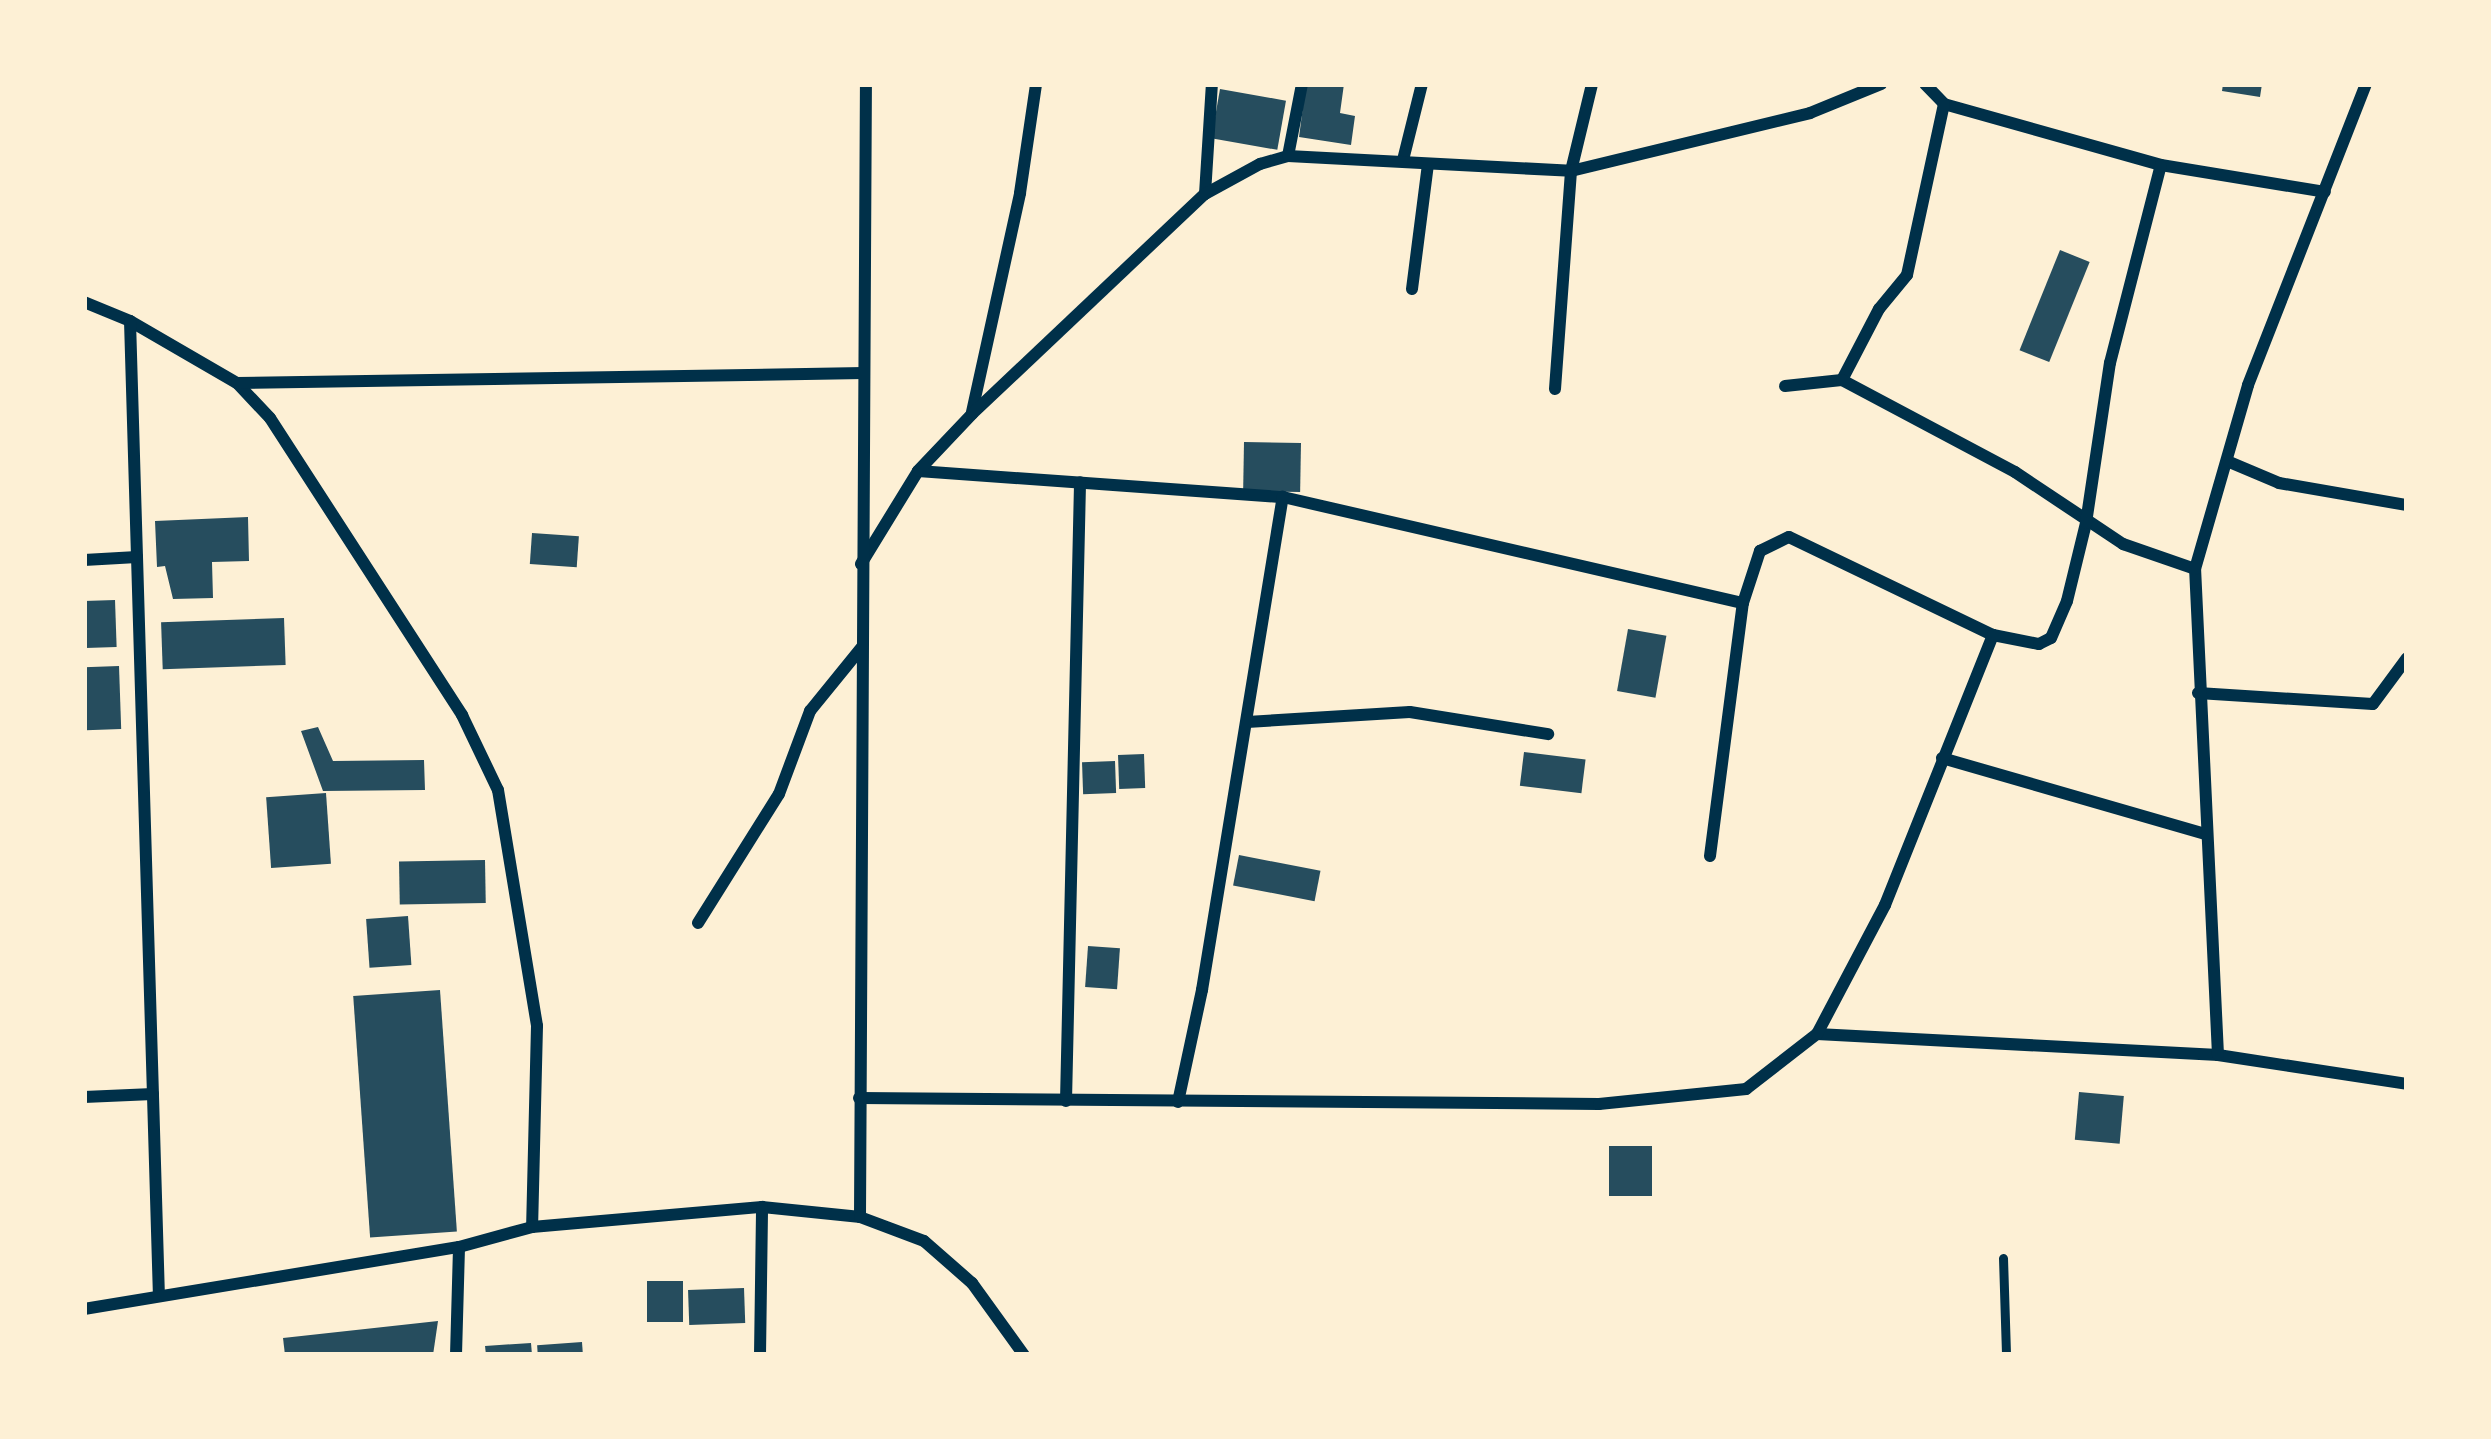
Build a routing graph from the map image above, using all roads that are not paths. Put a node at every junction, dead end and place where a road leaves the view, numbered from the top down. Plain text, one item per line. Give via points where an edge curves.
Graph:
1 (866, 84) edge
2 (1036, 84) edge
3 (1212, 84) edge
4 (1302, 84) edge
5 (1422, 84) edge
6 (1592, 84) edge
7 (1881, 84) edge
8 (1924, 84) edge
9 (2366, 84) edge
10 (1944, 104) junction
11 (1288, 156) junction
12 (1403, 160) junction
13 (1428, 164) junction
14 (2161, 165) junction
15 (1571, 171) junction
16 (2325, 192) junction
17 (1205, 194) junction
18 (1412, 289) dead end
19 (84, 302) edge
20 (130, 321) junction
21 (864, 373) junction
22 (1842, 380) junction
23 (237, 383) junction
24 (1785, 386) dead end
25 (1556, 389) dead end
26 (972, 414) junction
27 (2227, 461) junction
28 (918, 471) junction
29 (1080, 482) junction
30 (1283, 497) junction
31 (2407, 505) edge
32 (2086, 523) junction
33 (137, 557) junction
34 (84, 560) edge
35 (861, 564) junction
36 (2195, 568) junction
37 (1743, 603) junction
38 (1993, 635) junction
39 (862, 646) junction
40 (2407, 658) edge
41 (2198, 693) junction
42 (1246, 722) junction
43 (1548, 734) dead end
44 (1942, 758) junction
45 (2205, 834) junction
46 (1710, 856) dead end
47 (698, 922) dead end
48 (1817, 1034) junction
49 (2218, 1055) junction
50 (2407, 1084) edge
51 (153, 1094) junction
52 (84, 1096) edge
53 (859, 1099) junction
54 (1066, 1101) junction
55 (1178, 1102) junction
56 (762, 1207) junction
57 (860, 1217) junction
58 (532, 1227) junction
59 (459, 1247) junction
60 (2003, 1258) dead end
61 (159, 1295) junction
62 (84, 1310) edge
63 (456, 1355) edge
64 (760, 1355) edge
65 (1024, 1355) edge
66 (2006, 1355) edge

1 - 21 street
2 - 26 street
3 - 17 street
4 - 11 street
5 - 12 street
6 - 15 street
7 - 15 street via 1810,113
8 - 10 street
9 - 16 street
10 - 14 street
10 - 22 street via 1907,274
11 - 12 street
11 - 17 street
12 - 13 street
13 - 15 street
13 - 18 street
14 - 16 street
14 - 32 street via 2110,363
15 - 25 street
16 - 27 street via 2248,385
17 - 26 street
19 - 20 street
20 - 23 street
20 - 33 street
21 - 23 street
21 - 35 street
22 - 24 street
22 - 32 street via 2015,472
23 - 58 street via 332,508 462,715 498,790 537,1026
26 - 28 street
27 - 31 street via 2279,483
27 - 36 street
28 - 29 street
28 - 35 street
29 - 30 street
29 - 54 street
30 - 37 street
30 - 42 street
32 - 36 street
32 - 38 street via 2051,638 2039,644
33 - 34 street
33 - 51 street
35 - 39 street
36 - 41 street
37 - 38 street via 1760,551 1789,537
37 - 46 street
38 - 44 street
39 - 47 street via 810,711 779,794
39 - 53 street
40 - 41 street via 2373,704
41 - 45 street
42 - 43 street via 1410,712
42 - 55 street
44 - 45 street
44 - 48 street via 1885,905
45 - 49 street
48 - 49 street
48 - 55 street via 1746,1089 1704,1094 1599,1104
49 - 50 street
51 - 52 street
51 - 61 street
53 - 54 street
53 - 57 street
54 - 55 street
56 - 57 street
56 - 58 street
56 - 64 street
57 - 65 street via 924,1241 972,1283
58 - 59 street
59 - 61 street
59 - 63 street
60 - 66 lane
61 - 62 street

